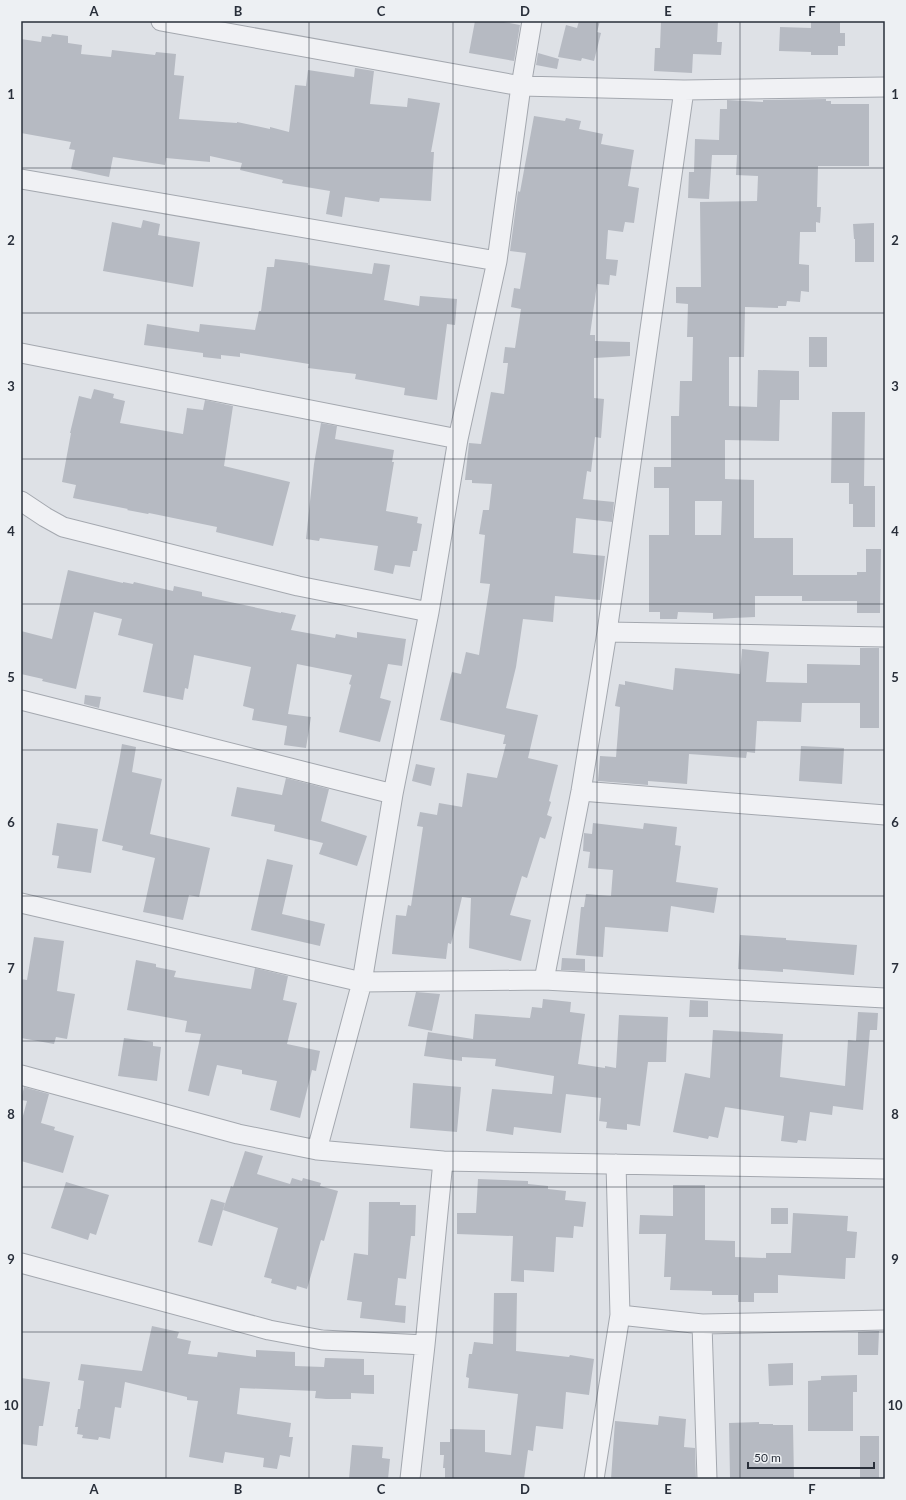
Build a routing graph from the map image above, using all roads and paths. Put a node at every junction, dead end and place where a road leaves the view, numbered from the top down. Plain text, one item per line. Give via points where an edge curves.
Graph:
1 (161, 21) edge
2 (532, 21) edge
3 (521, 86) junction
4 (885, 87) edge
5 (684, 90) junction
6 (21, 179) edge
7 (497, 261) junction
8 (21, 353) edge
9 (458, 439) junction
10 (21, 501) edge
11 (429, 612) junction
12 (607, 632) junction
13 (885, 637) edge
14 (21, 700) edge
15 (581, 791) junction
16 (393, 794) junction
17 (885, 815) edge
18 (21, 903) edge
19 (544, 980) junction
20 (362, 982) junction
21 (885, 998) edge
22 (21, 1075) edge
23 (317, 1150) junction
24 (443, 1161) junction
25 (616, 1164) junction
26 (885, 1169) edge
27 (21, 1263) edge
28 (620, 1315) junction
29 (885, 1320) edge
30 (702, 1324) junction
31 (425, 1345) junction
32 (410, 1479) edge
33 (594, 1479) edge
34 (706, 1479) edge

1 - 3 street
2 - 3 street
3 - 5 street
3 - 7 street
4 - 5 street
5 - 12 street
6 - 7 street
7 - 9 street
8 - 9 street
9 - 11 street
10 - 11 street via 63,527 298,586
11 - 16 street
12 - 13 street
12 - 15 street
14 - 16 street
15 - 17 street
15 - 19 street
16 - 20 street
18 - 20 street
19 - 20 street
19 - 21 street
20 - 23 street
22 - 23 street via 238,1134
23 - 24 street
24 - 25 street
24 - 31 street
25 - 26 street
25 - 28 street
27 - 31 street via 269,1330 322,1340
28 - 30 street
28 - 33 street
29 - 30 street
30 - 34 street
31 - 32 street

